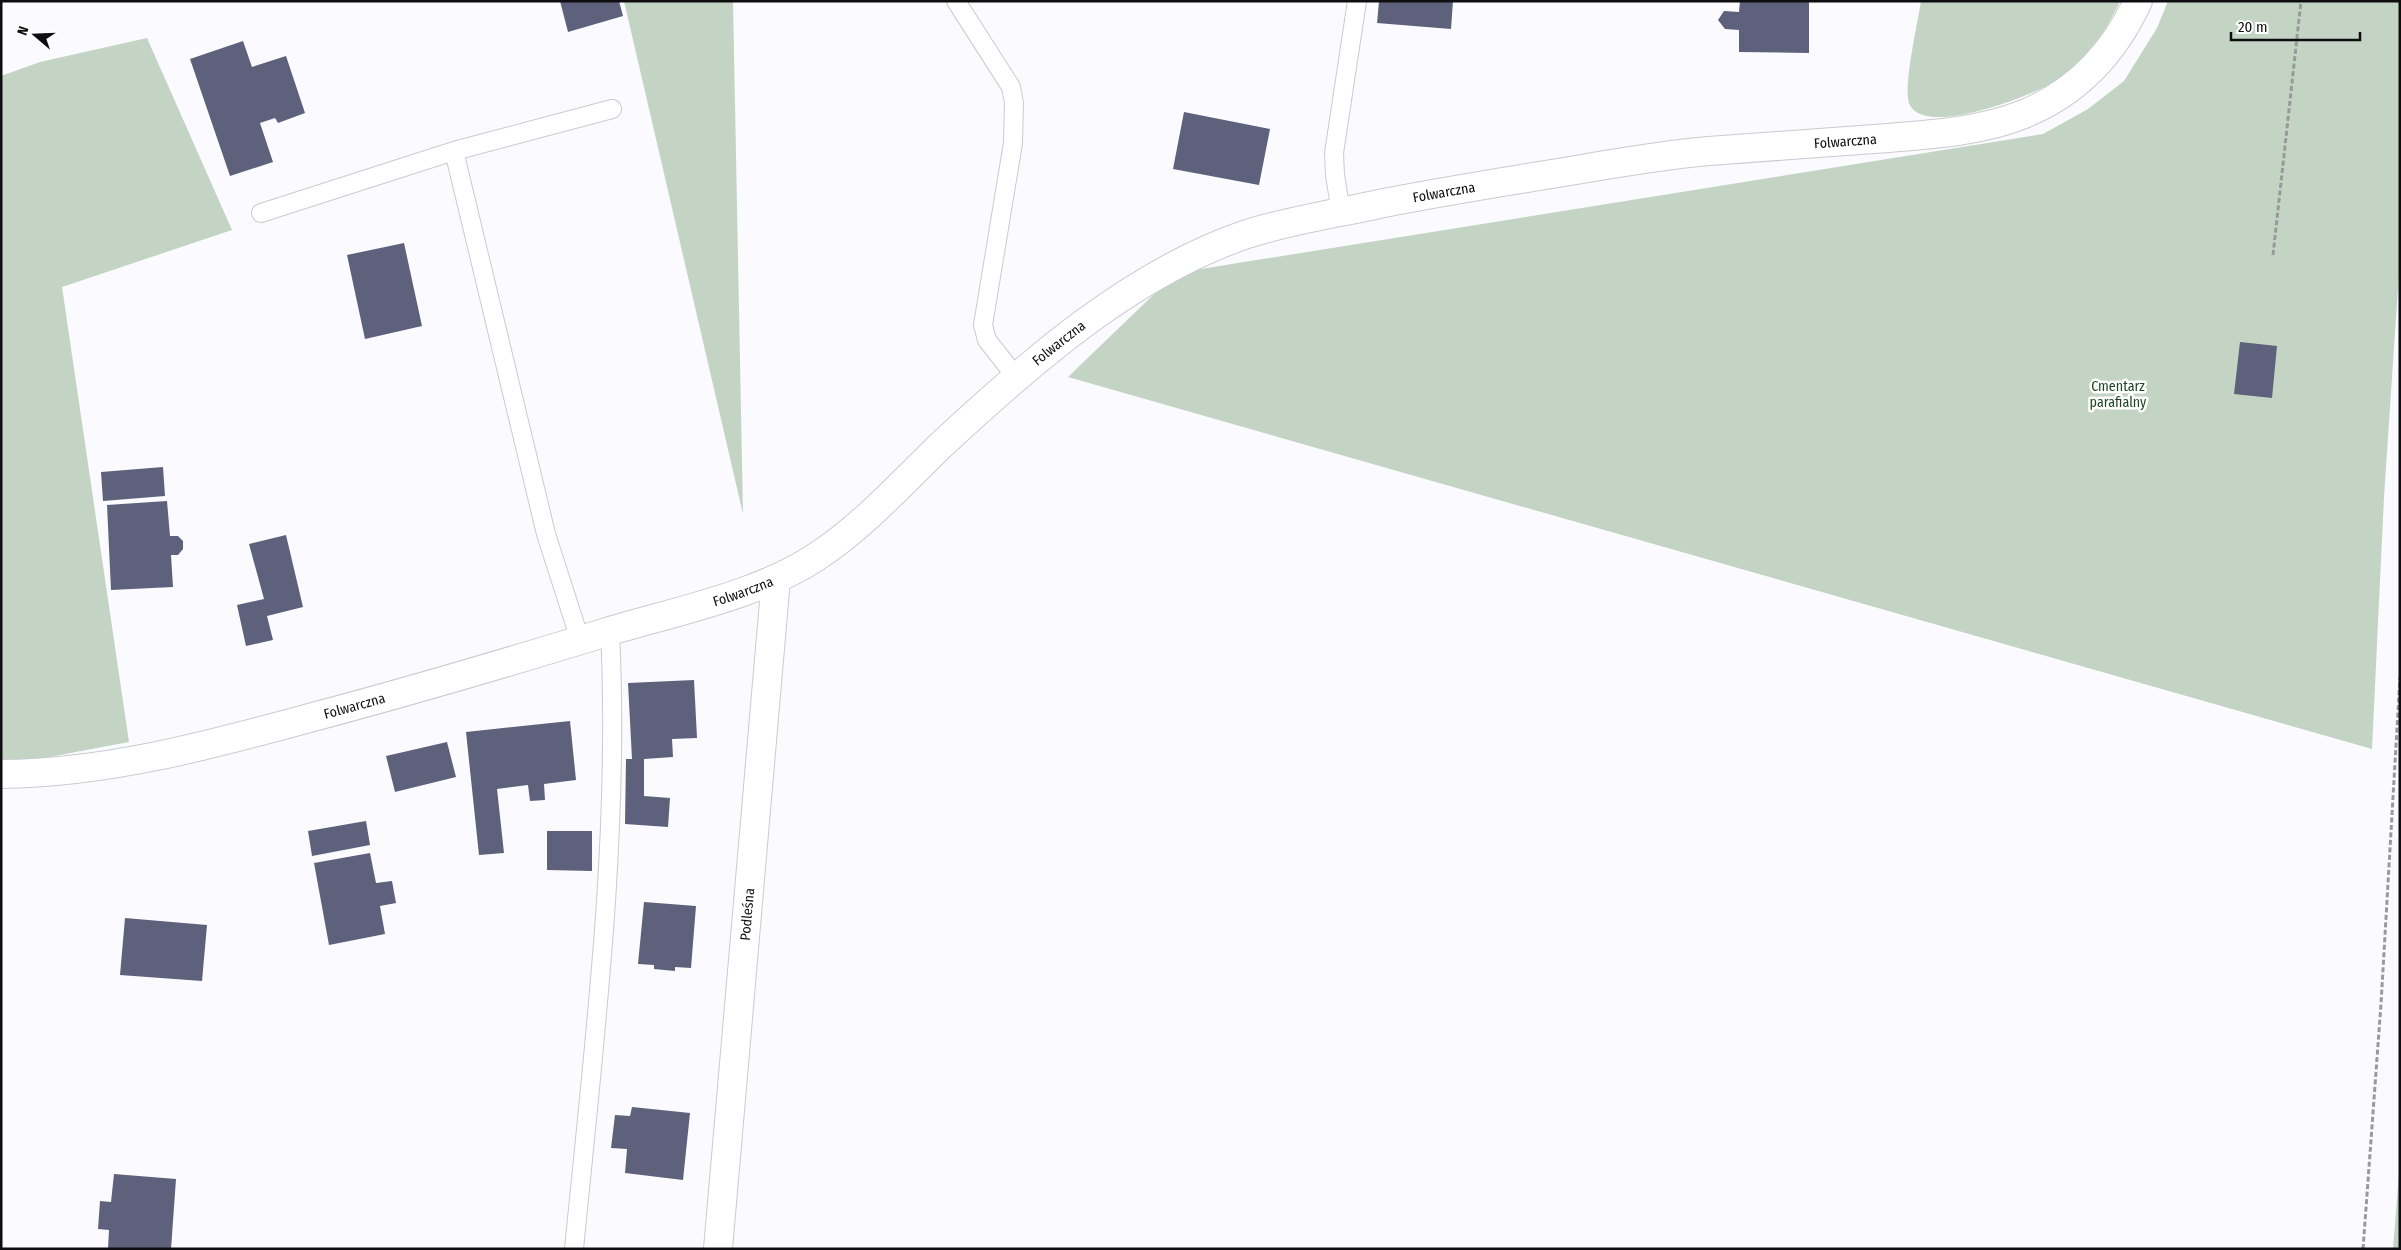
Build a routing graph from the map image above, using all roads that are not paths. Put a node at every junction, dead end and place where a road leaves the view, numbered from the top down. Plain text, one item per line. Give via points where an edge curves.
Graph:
1 (956, 1) edge
2 (1358, 1) edge
3 (2138, 1) edge
4 (612, 109) dead end
5 (454, 151) junction
6 (1341, 212) junction
7 (261, 213) dead end
8 (1016, 377) junction
9 (776, 579) junction
10 (610, 631) junction
11 (580, 640) junction
12 (1, 774) edge
13 (574, 1249) edge
14 (718, 1249) edge

1 - 8 lane via 1011,87 1014,103 1013,143 983,325 987,340
2 - 6 lane via 1334,153
3 - 6 street, Folwarczna via 2126,27 2094,69 2053,100 2004,121 1932,134 1673,155
4 - 5 lane
5 - 7 lane
5 - 11 lane via 546,534
6 - 8 street, Folwarczna via 1247,234 1184,261 1095,316
8 - 9 street, Folwarczna via 845,535 812,560
9 - 10 street, Folwarczna
9 - 14 street, Podleśna
10 - 11 street, Folwarczna
10 - 13 lane via 610,842
11 - 12 street, Folwarczna via 202,747 70,770

